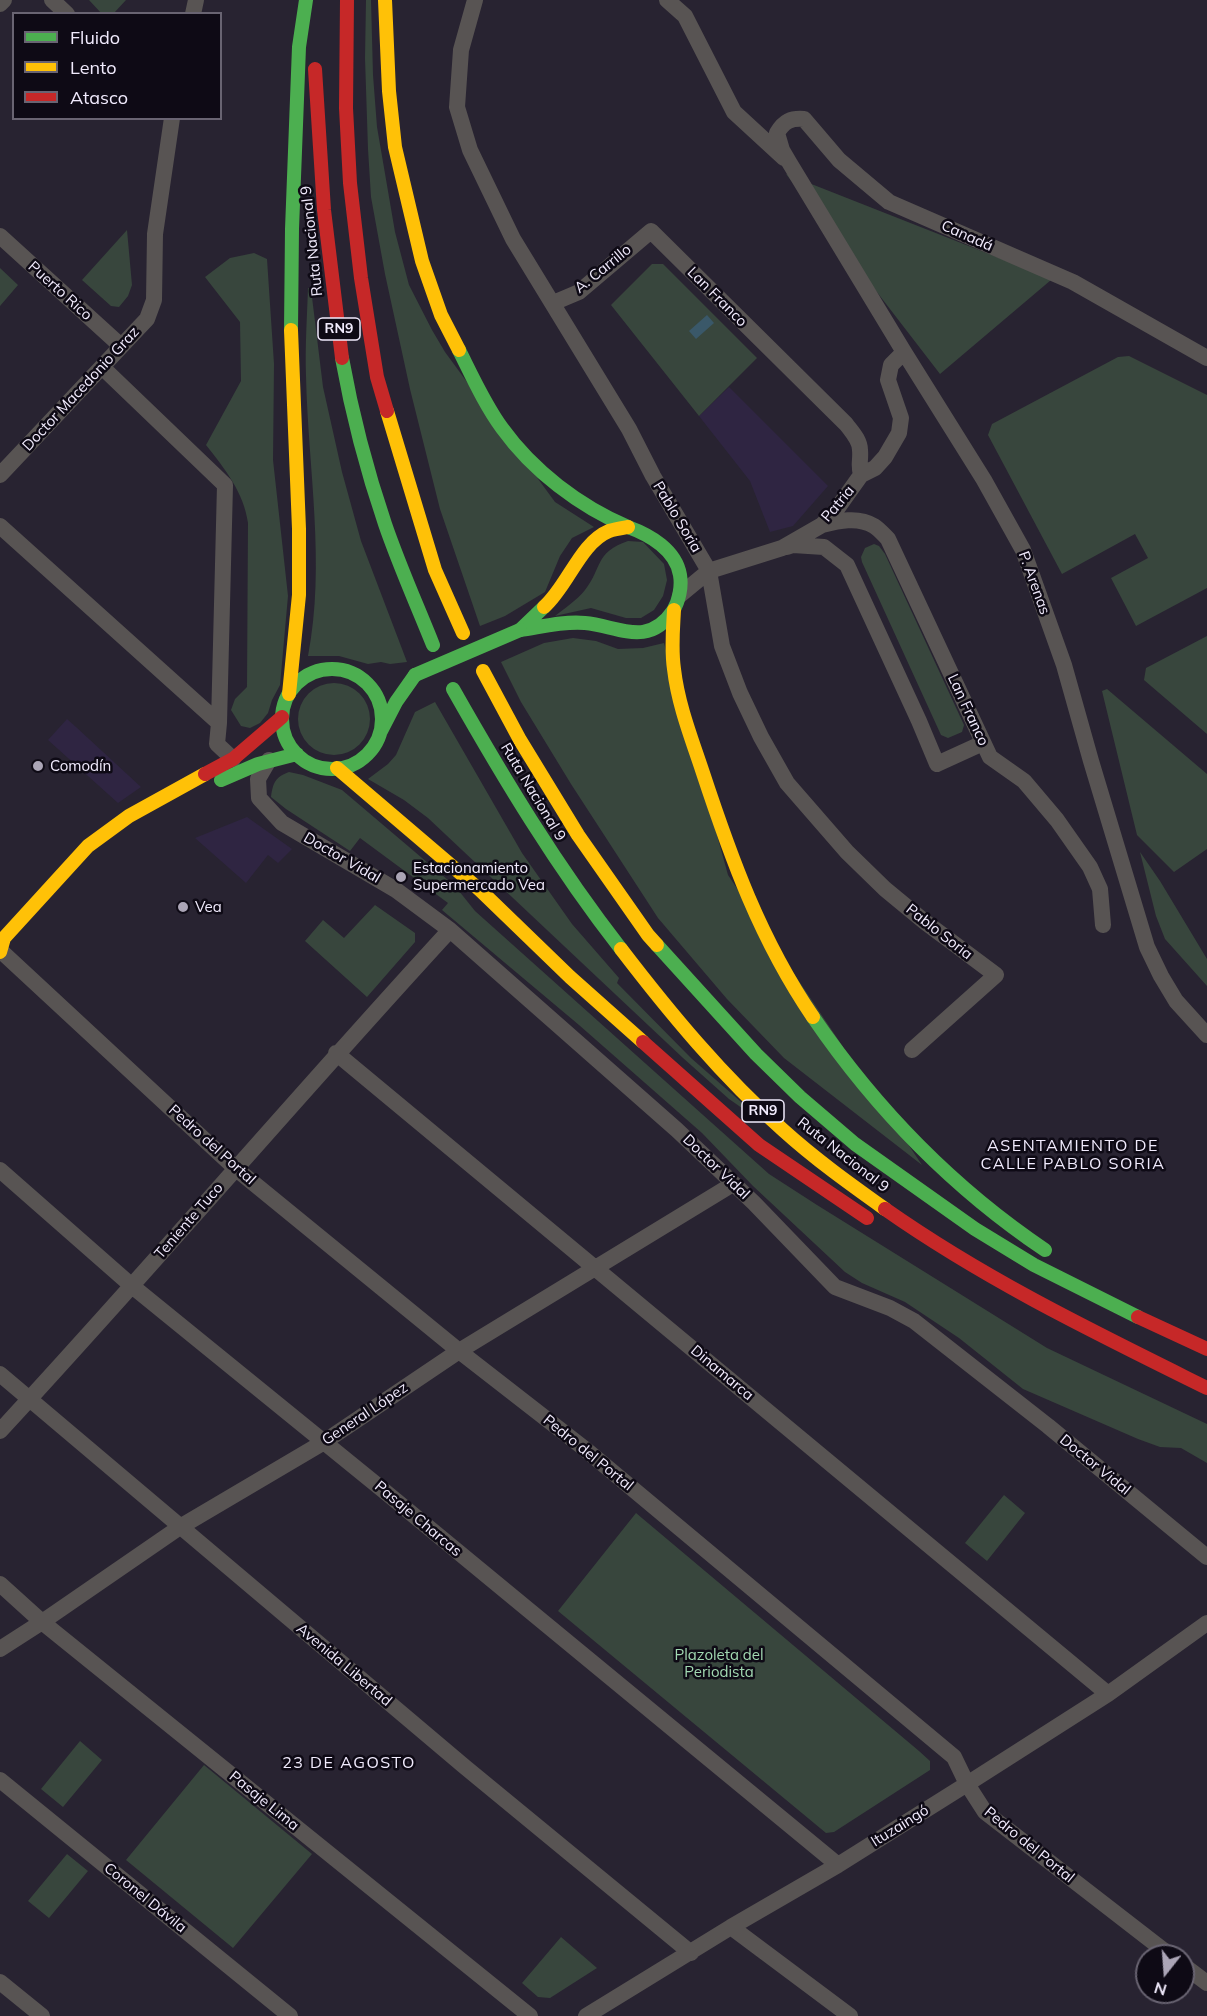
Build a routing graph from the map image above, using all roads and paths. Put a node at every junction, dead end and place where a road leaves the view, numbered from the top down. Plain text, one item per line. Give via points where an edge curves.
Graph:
1 (4, 0) edge
2 (52, 0) edge
3 (306, 0) edge
4 (313, 0) edge
5 (347, 0) edge
6 (385, 0) edge
7 (475, 0) edge
8 (667, 0) edge
9 (0, 4) edge
10 (65, 12) edge
11 (172, 120) edge
12 (789, 162) junction
13 (651, 231) joint
14 (0, 236) edge
15 (553, 303) junction
16 (121, 346) junction
17 (904, 352) junction
18 (1207, 358) edge
19 (102, 367) junction
20 (0, 475) edge
21 (861, 475) junction
22 (0, 525) edge
23 (822, 525) junction
24 (628, 527) junction
25 (655, 539) junction
26 (782, 548) junction
27 (709, 571) junction
28 (677, 603) junction
29 (520, 630) junction
30 (463, 633) dead end
31 (433, 645) dead end
32 (483, 671) dead end
33 (416, 675) junction
34 (398, 676) dead end
35 (380, 677) dead end
36 (361, 678) junction
37 (453, 689) dead end
38 (289, 694) junction
39 (282, 717) junction
40 (219, 723) junction
41 (381, 732) junction
42 (983, 743) junction
43 (297, 754) junction
44 (233, 759) junction
45 (269, 760) junction
46 (337, 768) junction
47 (1103, 925) dead end
48 (450, 930) junction
49 (0, 951) edge
50 (1207, 1035) edge
51 (912, 1050) dead end
52 (336, 1053) junction
53 (235, 1168) junction
54 (0, 1170) edge
55 (733, 1185) junction
56 (878, 1226) dead end
57 (1061, 1260) dead end
58 (595, 1267) junction
59 (1080, 1273) dead end
60 (973, 1281) dead end
61 (132, 1286) junction
62 (1089, 1330) junction
63 (1187, 1340) junction
64 (1207, 1349) edge
65 (459, 1351) junction
66 (0, 1374) edge
67 (1207, 1388) edge
68 (29, 1400) junction
69 (0, 1431) edge
70 (324, 1442) junction
71 (180, 1527) junction
72 (1207, 1557) edge
73 (0, 1584) edge
74 (42, 1622) junction
75 (1207, 1623) edge
76 (0, 1649) edge
77 (1108, 1694) junction
78 (0, 1780) edge
79 (967, 1784) junction
80 (838, 1865) junction
81 (731, 1927) junction
82 (1156, 1944) edge
83 (691, 1953) junction
84 (0, 1982) edge
85 (42, 2016) edge
86 (290, 2016) edge
87 (530, 2016) edge
88 (586, 2016) edge
89 (850, 2016) edge

1 - 9 street
2 - 10 street
3 - 38 main road via 299,47 293,181 291,356 299,595
4 - 31 main road, Ruta Nacional 9 / RN9 via 324,206 342,351 373,483
5 - 30 main road, RN9 via 350,183 377,377 435,570
6 - 24 main road via 395,147 422,261 441,315 501,427 531,462 566,492
7 - 15 street, Pablo Soria via 460,50 457,107 470,150 508,229
8 - 12 street via 685,16 734,111
11 - 16 street, Doctor Macedonio Graz via 155,234 154,300 147,319
12 - 17 street, P. Arenas
12 - 18 street, Canadá via 777,133 789,120 804,119 839,160 889,202 1073,282
13 - 15 street, A. Carrillo via 579,292
13 - 21 street, Lan Franco via 846,424 858,439
14 - 16 street, Puerto Rico
15 - 27 street, Pablo Soria
16 - 19 street, Doctor Macedonio Graz
17 - 21 street, Patria via 891,365 888,380 901,418 899,433 885,457
17 - 50 street, P. Arenas via 1023,550 1064,665 1147,947 1176,1001
19 - 20 street, Doctor Macedonio Graz
19 - 40 street via 225,485
21 - 23 street, Patria
22 - 40 street
23 - 26 street, Patria
23 - 42 street, Lan Franco via 854,520 873,525 888,539
24 - 25 main road
24 - 29 main road via 609,531 590,544 548,604
25 - 27 street via 692,557
25 - 28 main road via 669,551 681,576
26 - 27 street, Patria
26 - 42 street via 824,547 847,566 937,764
27 - 28 street
27 - 51 street, Pablo Soria via 722,646 744,701 787,783 885,889 996,975
28 - 29 main road via 660,625 649,632 616,631 587,623
28 - 57 main road via 672,651 679,699 734,866 780,965 833,1047 904,1130 995,1215
29 - 33 main road, bridge
32 - 63 main road, Ruta Nacional 9 / RN9 via 578,835 648,935 800,1097 855,1144 975,1229 1044,1270
33 - 34 main road
33 - 41 main road
35 - 36 main road
36 - 38 main road via 348,671 321,670 297,683
36 - 41 main road via 379,702
37 - 62 main road, Ruta Nacional 9 / RN9 via 552,855 589,908 659,999 765,1113 807,1150 896,1216 968,1264
38 - 39 main road
39 - 43 main road via 288,743
39 - 44 main road
40 - 44 street via 217,744
41 - 46 main road via 365,757
42 - 47 street, Lan Franco via 990,757 1024,781 1090,867 1100,889
43 - 45 main road
43 - 46 main road via 322,768
44 - 49 main road via 129,816 88,846 4,938
45 - 48 street, Doctor Vidal via 258,779 259,798 282,823 396,890
45 - 49 main road via 234,773 128,832 103,850 14,946
46 - 56 main road via 480,890 570,977 759,1145
48 - 52 street, Teniente Tuco
48 - 55 street, Doctor Vidal via 642,1098
49 - 53 street, Pedro del Portal
52 - 53 street, Teniente Tuco
52 - 58 street, Dinamarca
53 - 61 street, Teniente Tuco
53 - 65 street, Pedro del Portal
54 - 61 street, Pasaje Charcas
55 - 58 street, General López
55 - 72 street, Doctor Vidal via 835,1287 915,1321
58 - 65 street, General López
58 - 77 street, Dinamarca
59 - 63 main road
60 - 62 main road via 1013,1302
61 - 68 street, Teniente Tuco
61 - 70 street, Pasaje Charcas
62 - 67 main road, Ruta Nacional 9 / RN9
63 - 64 main road, Ruta Nacional 9 / RN9
65 - 70 street, General López
65 - 79 street, Pedro del Portal via 585,1449 954,1757
66 - 68 street, Avenida Libertad
68 - 69 street, Teniente Tuco
68 - 71 street, Avenida Libertad
70 - 71 street, General López
70 - 80 street, Pasaje Charcas
71 - 74 street, General López
71 - 83 street, Avenida Libertad
73 - 74 street, Pasaje Lima
74 - 76 street, General López
74 - 87 street, Pasaje Lima
75 - 77 street, Ituzaingó
77 - 79 street, Ituzaingó
78 - 86 street, Coronel Dávila
79 - 80 street, Ituzaingó
79 - 82 street, Pedro del Portal via 985,1812
80 - 81 street, Ituzaingó
81 - 83 street, Ituzaingó
81 - 89 street
83 - 88 street, Ituzaingó
84 - 85 street

